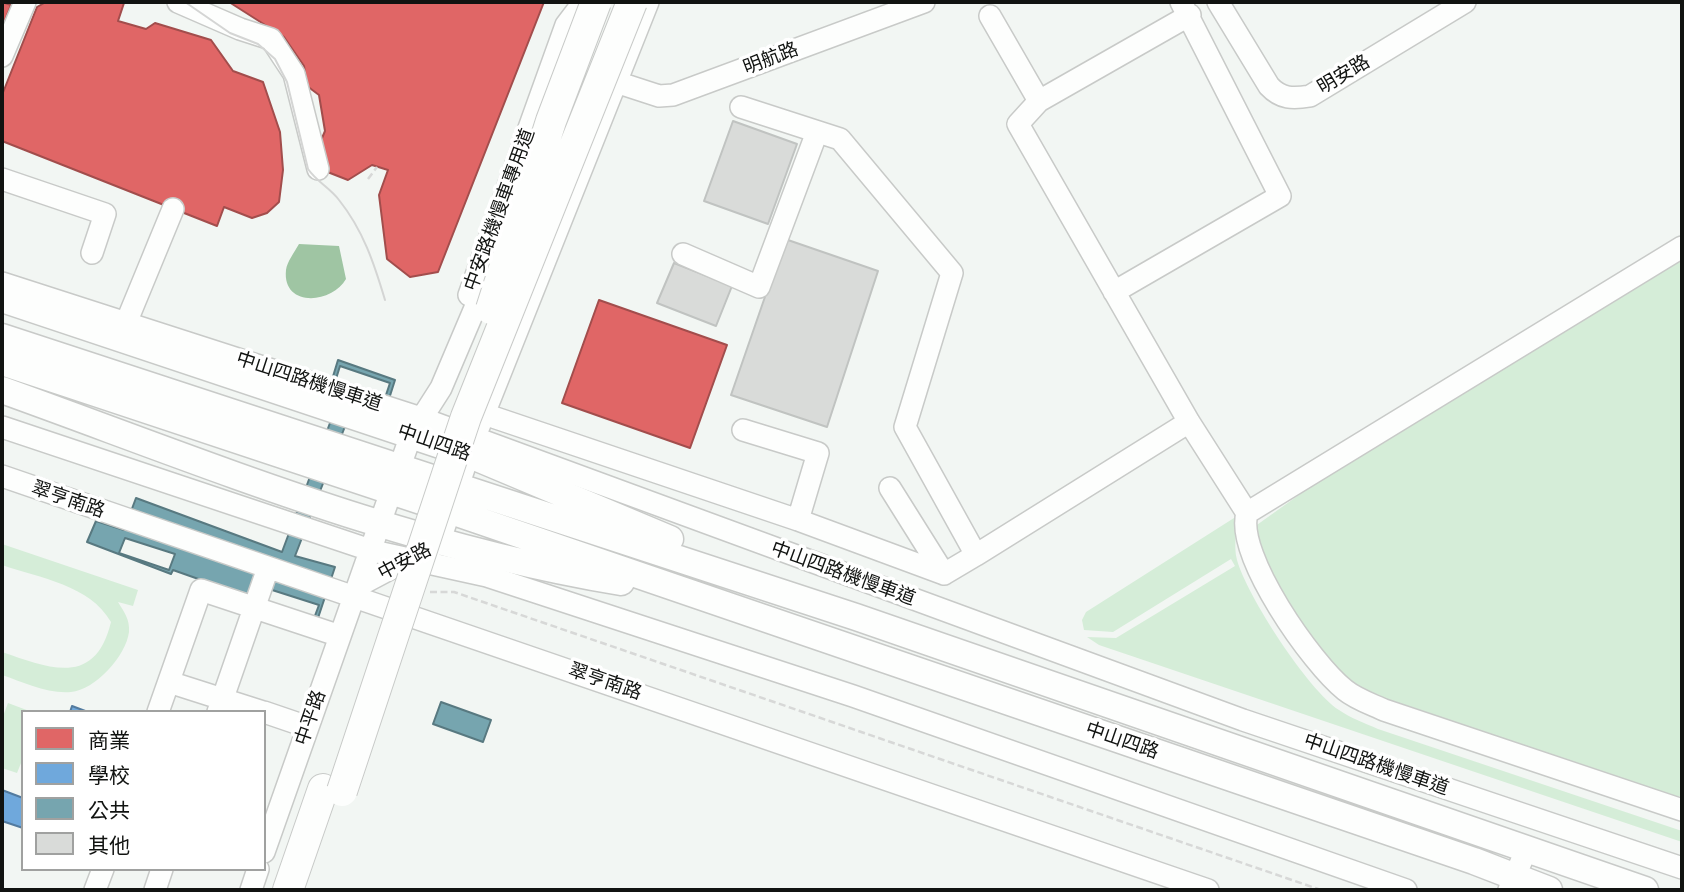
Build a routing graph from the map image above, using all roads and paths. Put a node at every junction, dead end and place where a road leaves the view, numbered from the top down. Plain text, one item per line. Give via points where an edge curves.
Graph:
1 (24, 2) edge
2 (178, 2) edge
3 (595, 2) edge
4 (621, 2) edge
5 (630, 2) edge
6 (648, 2) edge
7 (924, 2) edge
8 (1218, 2) edge
9 (1465, 2) edge
10 (1186, 9) edge
11 (990, 16) dead end
12 (2, 56) edge
13 (616, 82) junction
14 (1039, 101) junction
15 (741, 107) dead end
16 (817, 132) junction
17 (377, 167) dead end
18 (318, 169) dead end
19 (368, 178) dead end
20 (2, 179) edge
21 (173, 209) dead end
22 (1682, 247) edge
23 (92, 253) dead end
24 (683, 254) dead end
25 (540, 272) junction
26 (2, 284) edge
27 (1114, 292) junction
28 (2, 299) edge
29 (126, 323) junction
30 (493, 328) junction
31 (2, 337) edge
32 (2, 362) edge
33 (2, 390) edge
34 (484, 414) junction
35 (1189, 422) junction
36 (2, 427) edge
37 (418, 427) junction
38 (743, 430) dead end
39 (472, 447) junction
40 (401, 466) junction
41 (2, 476) edge
42 (460, 485) junction
43 (890, 488) dead end
44 (391, 493) junction
45 (451, 511) junction
46 (1247, 513) junction
47 (798, 520) junction
48 (380, 525) junction
49 (439, 543) junction
50 (373, 551) junction
51 (976, 555) junction
52 (414, 559) junction
53 (268, 568) junction
54 (944, 574) junction
55 (357, 590) junction
56 (426, 593) dead end
57 (694, 594) junction
58 (254, 607) junction
59 (856, 618) junction
60 (340, 636) junction
61 (169, 682) junction
62 (220, 705) edge
63 (159, 710) edge
64 (251, 710) edge
65 (266, 713) edge
66 (308, 727) junction
67 (333, 790) junction
68 (1676, 805) edge
69 (266, 841) edge
70 (1527, 848) junction
71 (1682, 868) edge
72 (102, 871) edge
73 (161, 871) edge
74 (257, 871) edge
75 (1512, 884) edge
76 (95, 890) edge
77 (155, 890) edge
78 (251, 890) edge
79 (288, 890) edge
80 (308, 890) edge
81 (1208, 890) edge
82 (1321, 890) edge
83 (1406, 890) edge
84 (1549, 890) edge
85 (1645, 890) edge

1 - 12 street
2 - 18 street via 271,39 294,74
3 - 30 highway, bridge via 551,121
3 - 37 street, 中安路 via 468,328
3 - 37 street, 中安路機慢車專用道 via 566,25
4 - 30 highway, bridge
5 - 25 street, 中安路 via 553,193
5 - 30 highway, bridge
6 - 13 street, 中安路
7 - 13 street, 明航路 via 673,95 659,96
8 - 9 street, 明安路 via 1269,86 1276,94 1298,98 1310,96
10 - 14 street
10 - 27 street via 1280,196
11 - 14 street
13 - 25 street, 中安路
14 - 27 street via 1018,124
15 - 16 street
16 - 24 street via 759,286
16 - 51 street via 840,139 952,273 905,427
17 - 19 path
20 - 23 street via 105,214
21 - 29 street
22 - 46 street
25 - 34 street, 中安路
26 - 29 street, 中山四路機慢車道
27 - 35 street
28 - 37 main road, 中山四路
29 - 37 street, 中山四路機慢車道
30 - 67 highway, bridge via 466,417
31 - 40 main road, 中山四路
32 - 44 main road, 中山四路
33 - 48 main road, 中山四路
34 - 39 street, 中安路
34 - 47 street
35 - 46 street
35 - 51 street
36 - 50 street
37 - 39 main road, 中山四路
37 - 40 street, 中安路
38 - 47 street via 818,453
39 - 42 street, 中安路
39 - 59 main road, 中山四路
39 - 71 street, 中山四路機慢車道 via 1243,720
40 - 42 main road, 中山四路
40 - 44 street, 中安路
41 - 53 street, 翠亨南路
42 - 45 street, 中安路
42 - 59 main road, 中山四路
43 - 54 street
44 - 45 main road, 中山四路
44 - 48 street, 中安路
45 - 49 street, 中安路
45 - 57 main road, 中山四路
46 - 68 street via 1243,525 1248,548 1266,584 1313,659 1347,692 1384,710
47 - 54 street
48 - 49 main road, 中山四路
48 - 50 street, 中安路
49 - 52 street, 中安路
49 - 57 main road, 中山四路 via 546,570
50 - 52 street
50 - 55 street, 中安路
51 - 54 street
52 - 55 street, 中安路
52 - 83 street via 487,576 853,696
53 - 55 street, 翠亨南路
53 - 58 street
55 - 60 street, 中平路
55 - 81 street, 翠亨南路
56 - 82 path via 454,592
57 - 75 main road, 中山四路
58 - 60 street
58 - 61 street via 201,590
58 - 62 street
59 - 70 main road, 中山四路
60 - 66 street, 中平路
61 - 62 street
61 - 63 street
62 - 64 street
65 - 66 street
66 - 69 street, 中平路
67 - 79 highway
67 - 80 highway
70 - 75 street
70 - 85 main road, 中山四路
72 - 76 street
73 - 77 street
74 - 78 street
75 - 84 main road, 中山四路

